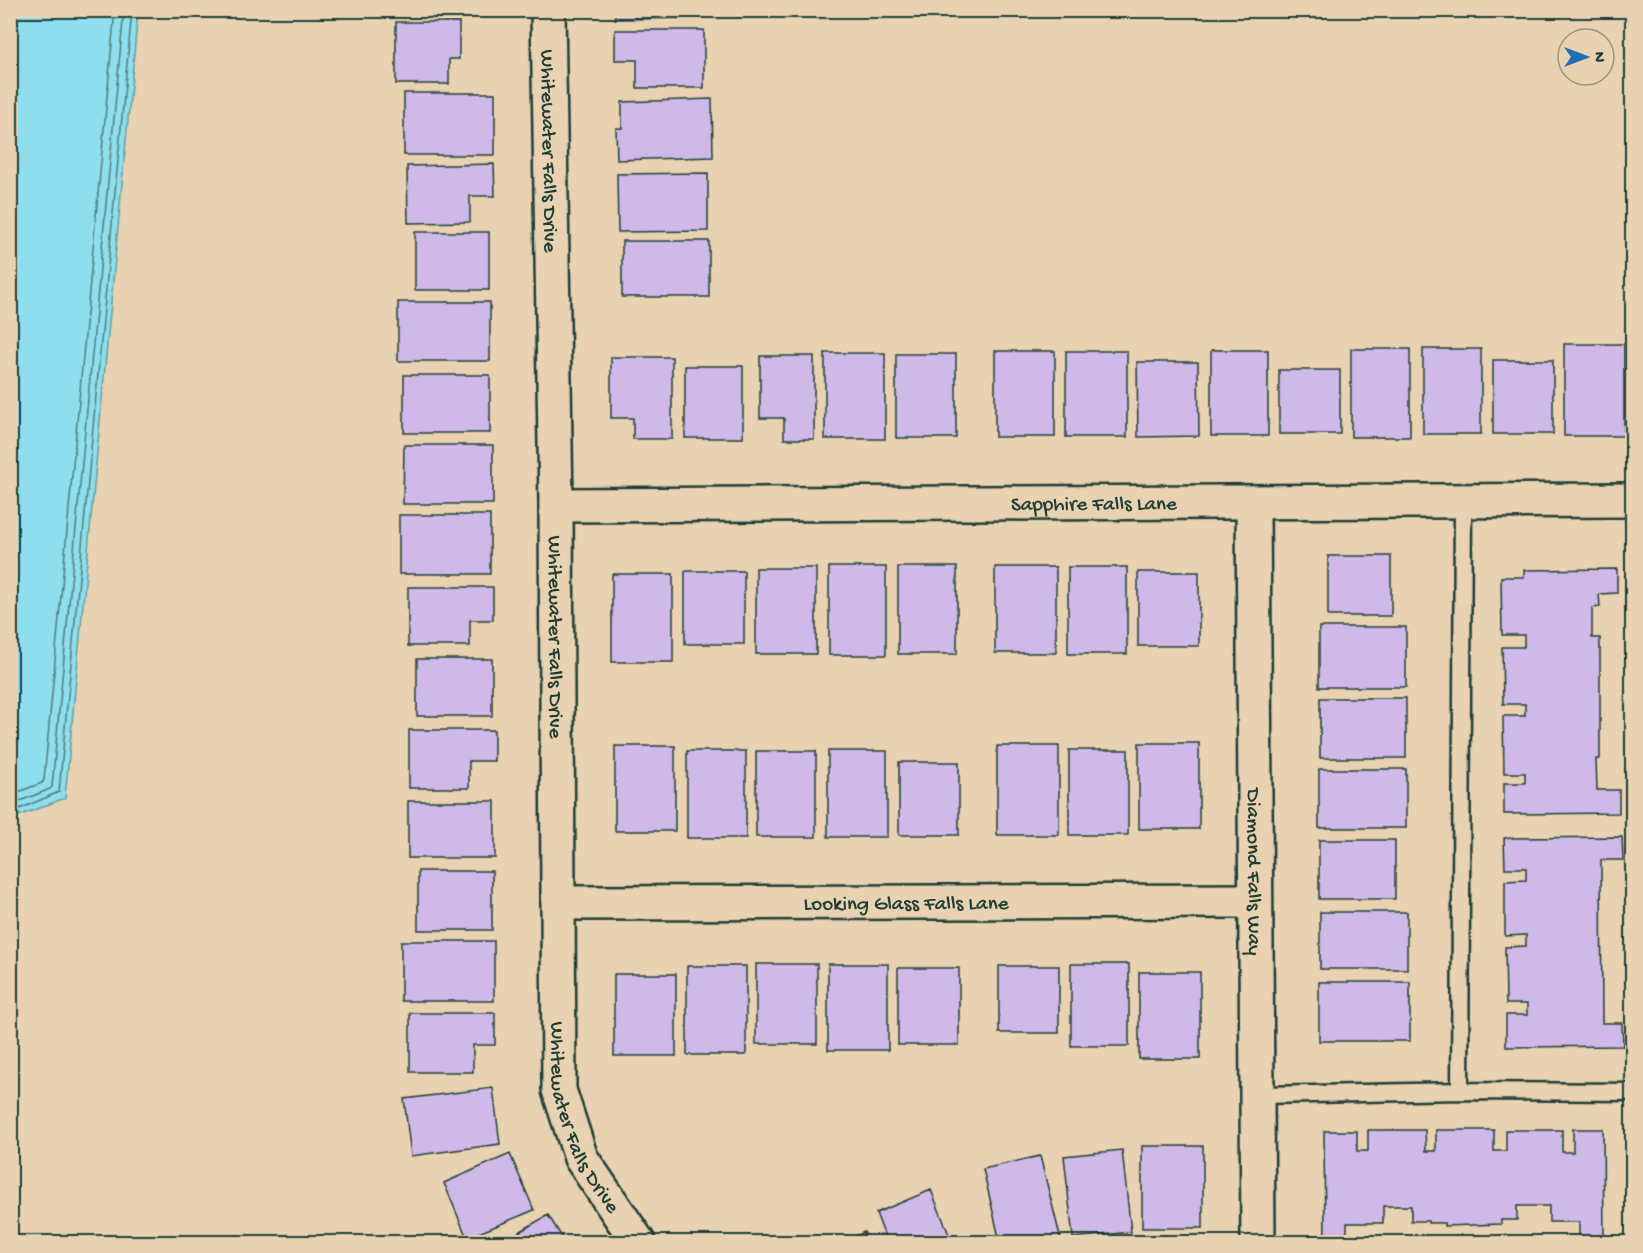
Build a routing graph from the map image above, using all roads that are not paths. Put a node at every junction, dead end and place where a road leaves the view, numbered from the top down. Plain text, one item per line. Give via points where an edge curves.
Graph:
1 (548, 10) edge
2 (1632, 500) edge
3 (1463, 501) junction
4 (1253, 502) junction
5 (556, 505) junction
6 (1255, 901) junction
7 (558, 903) junction
8 (1460, 1091) junction
9 (1632, 1092) edge
10 (1257, 1095) junction
11 (638, 1242) edge
12 (1258, 1242) edge

1 - 5 street, Whitewater Falls Drive
2 - 3 street, Sapphire Falls Lane
3 - 4 street, Sapphire Falls Lane
3 - 8 lane
4 - 5 street, Sapphire Falls Lane
4 - 6 street, Diamond Falls Way
5 - 7 street, Whitewater Falls Drive
6 - 7 street, Looking Glass Falls Lane
6 - 10 street, Diamond Falls Way
7 - 11 street, Whitewater Falls Drive via 559,1090 581,1158
8 - 9 lane
8 - 10 lane
10 - 12 street, Diamond Falls Way

